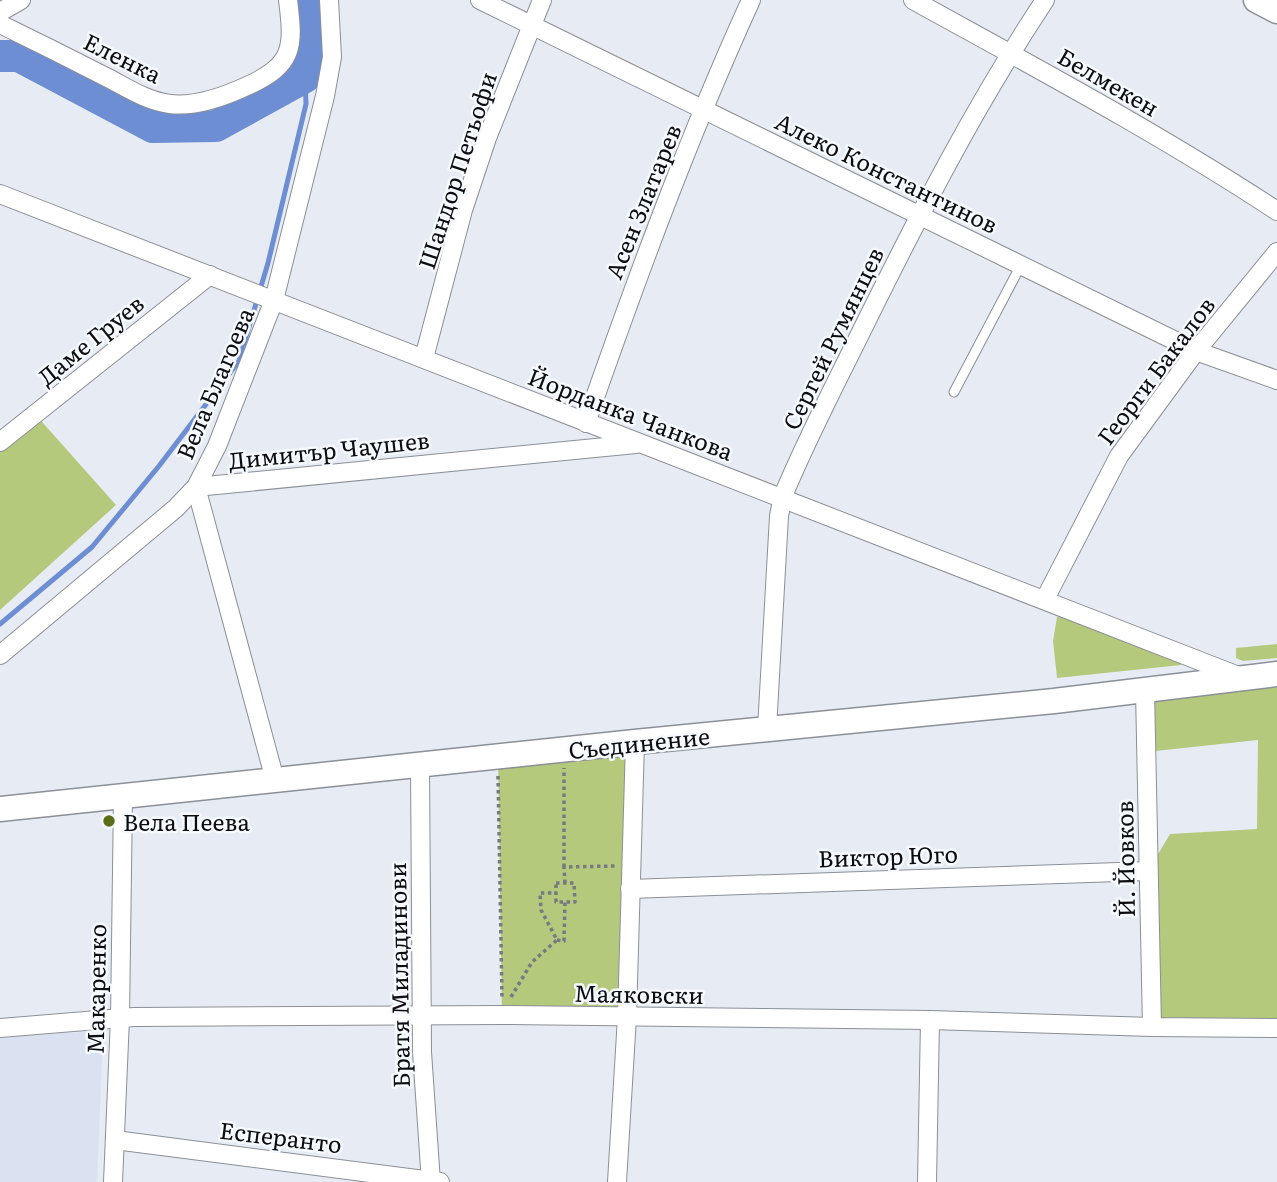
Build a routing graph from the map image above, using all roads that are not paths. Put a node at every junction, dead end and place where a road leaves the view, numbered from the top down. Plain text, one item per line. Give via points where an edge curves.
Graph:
1 (21, 0) edge
2 (288, 0) edge
3 (328, 0) edge
4 (480, 0) edge
5 (542, 0) edge
6 (751, 0) edge
7 (913, 0) edge
8 (1045, 0) edge
9 (1256, 0) edge
10 (1277, 10) edge
11 (0, 12) edge
12 (0, 24) edge
13 (532, 25) junction
14 (1009, 53) junction
15 (704, 111) junction
16 (0, 194) edge
17 (1277, 211) edge
18 (919, 215) junction
19 (1277, 252) edge
20 (1021, 265) junction
21 (210, 275) junction
22 (269, 297) junction
23 (1196, 351) junction
24 (424, 358) junction
25 (1277, 380) edge
26 (954, 392) dead end
27 (586, 423) junction
28 (0, 442) edge
29 (641, 443) junction
30 (197, 487) junction
31 (783, 496) junction
32 (1045, 599) junction
33 (0, 655) edge
34 (1277, 674) edge
35 (1244, 678) junction
36 (1145, 691) junction
37 (767, 729) junction
38 (635, 742) junction
39 (420, 766) junction
40 (275, 780) junction
41 (124, 797) junction
42 (0, 810) edge
43 (1148, 871) junction
44 (630, 888) junction
45 (421, 1016) junction
46 (627, 1017) junction
47 (120, 1018) junction
48 (930, 1020) junction
49 (1152, 1027) junction
50 (0, 1028) edge
51 (1277, 1028) edge
52 (115, 1140) junction
53 (434, 1181) edge
54 (113, 1182) edge
55 (617, 1182) edge
56 (927, 1182) edge

1 - 11 street
2 - 12 street, Еленка via 292,35 281,65 268,77 240,89 186,105 151,101
3 - 22 street, Вела Благоева via 330,70
4 - 13 street, Алеко Константинов
5 - 13 street, Шандор Петьофи
6 - 15 street, Асен Златарев
7 - 14 street, Белмекен
8 - 14 street, Сергей Румянцев
9 - 10 street
13 - 15 street, Алеко Константинов
13 - 24 street, Шандор Петьофи via 463,210
14 - 17 street, Белмекен via 1218,172
14 - 18 street, Сергей Румянцев
15 - 18 street, Алеко Константинов
15 - 27 street, Асен Златарев via 640,269
16 - 21 street, Йорданка Чанкова
18 - 20 street, Алеко Константинов
18 - 31 street, Сергей Румянцев
19 - 23 street, Георги Бакалов
20 - 23 street, Алеко Константинов
20 - 26 lane
21 - 22 street, Йорданка Чанкова
21 - 28 street, Даме Груев
22 - 24 street, Йорданка Чанкова
22 - 30 street, Вела Благоева via 222,434
23 - 25 street, Алеко Константинов
23 - 32 street, Георги Бакалов via 1119,456
24 - 27 street, Йорданка Чанкова
27 - 29 street, Йорданка Чанкова
29 - 30 street, Димитър Чаушев
29 - 31 street, Йорданка Чанкова
30 - 33 street
30 - 40 street, Вела Благоева
31 - 32 street, Йорданка Чанкова
31 - 37 street, Сергей Румянцев
32 - 35 street, Йорданка Чанкова
34 - 35 street, Съединение
35 - 36 street, Съединение
36 - 37 street, Съединение
36 - 43 street, Й. Йовков
37 - 38 street, Съединение
38 - 39 street, Съединение
38 - 44 street
39 - 40 street, Съединение
39 - 45 street, Братя Миладинови
40 - 41 street, Съединение
41 - 42 street, Съединение
41 - 47 street, Макаренко
43 - 44 street, Виктор Юго
43 - 49 street, Й. Йовков
44 - 46 street
45 - 46 street, Маяковски
45 - 47 street, Маяковски
45 - 53 street, Братя Миладинови
46 - 48 street, Маяковски
46 - 55 street
47 - 50 street, Маяковски
47 - 52 street, Макаренко
48 - 49 street, Маяковски
48 - 56 street
49 - 51 street, Маяковски
52 - 53 street, Есперанто
52 - 54 street, Макаренко

